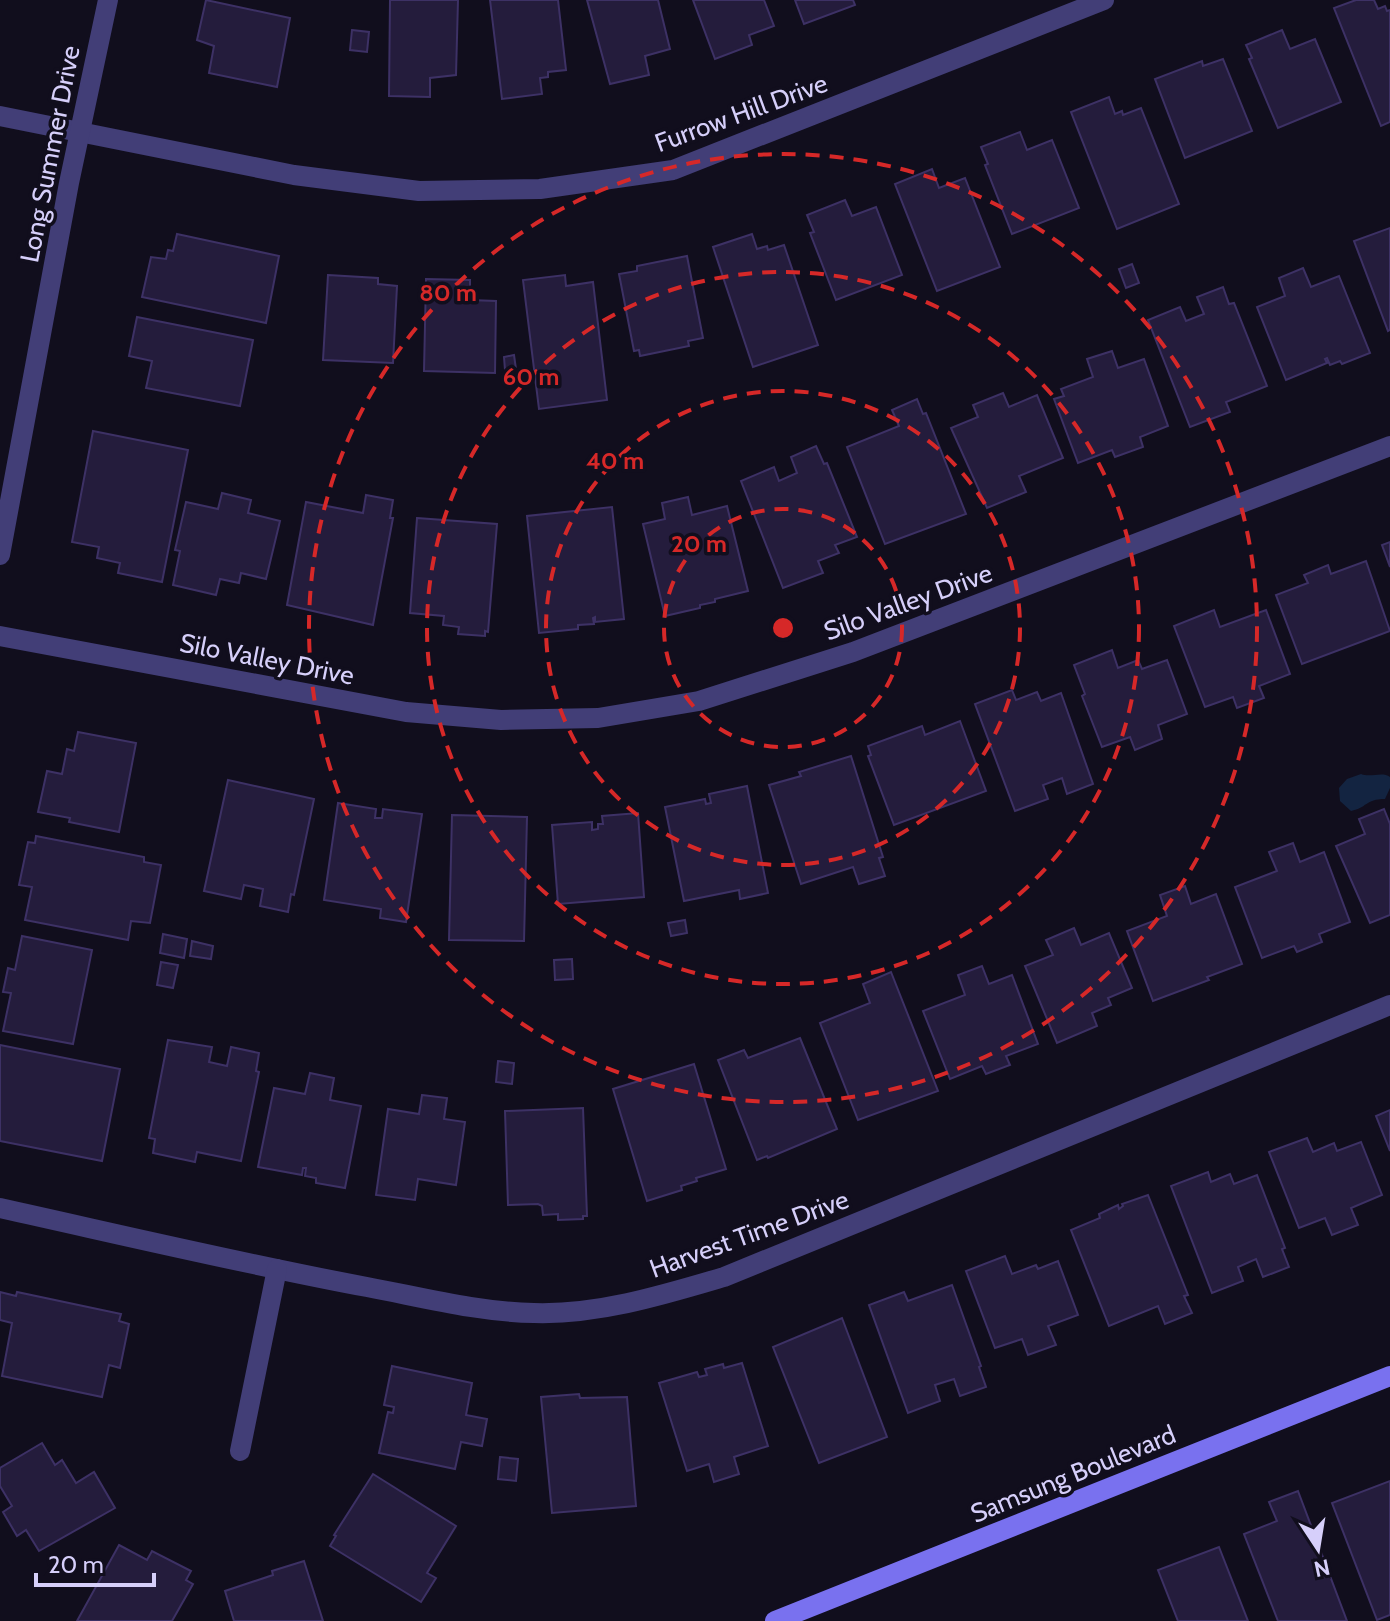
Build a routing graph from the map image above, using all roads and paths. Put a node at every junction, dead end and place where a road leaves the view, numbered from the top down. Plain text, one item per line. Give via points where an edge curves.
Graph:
1 (108, 0) edge
2 (1104, 0) edge
3 (0, 116) edge
4 (80, 133) junction
5 (1390, 446) edge
6 (0, 555) edge
7 (0, 636) edge
8 (1390, 1005) edge
9 (0, 1208) edge
10 (277, 1269) junction
11 (1390, 1376) edge
12 (240, 1451) dead end
13 (775, 1621) edge

1 - 4 street, Long Summer Drive
2 - 4 street, Furrow Hill Drive via 673,170 540,189 419,191 294,175
3 - 4 street, Furrow Hill Drive
4 - 6 street, Long Summer Drive
5 - 7 street, Silo Valley Drive via 853,652 699,701 598,718 501,720 406,712
8 - 10 street, Harvest Time Drive via 724,1277 651,1299 534,1313
9 - 10 street, Harvest Time Drive
10 - 12 street
11 - 13 street, Samsung Boulevard

